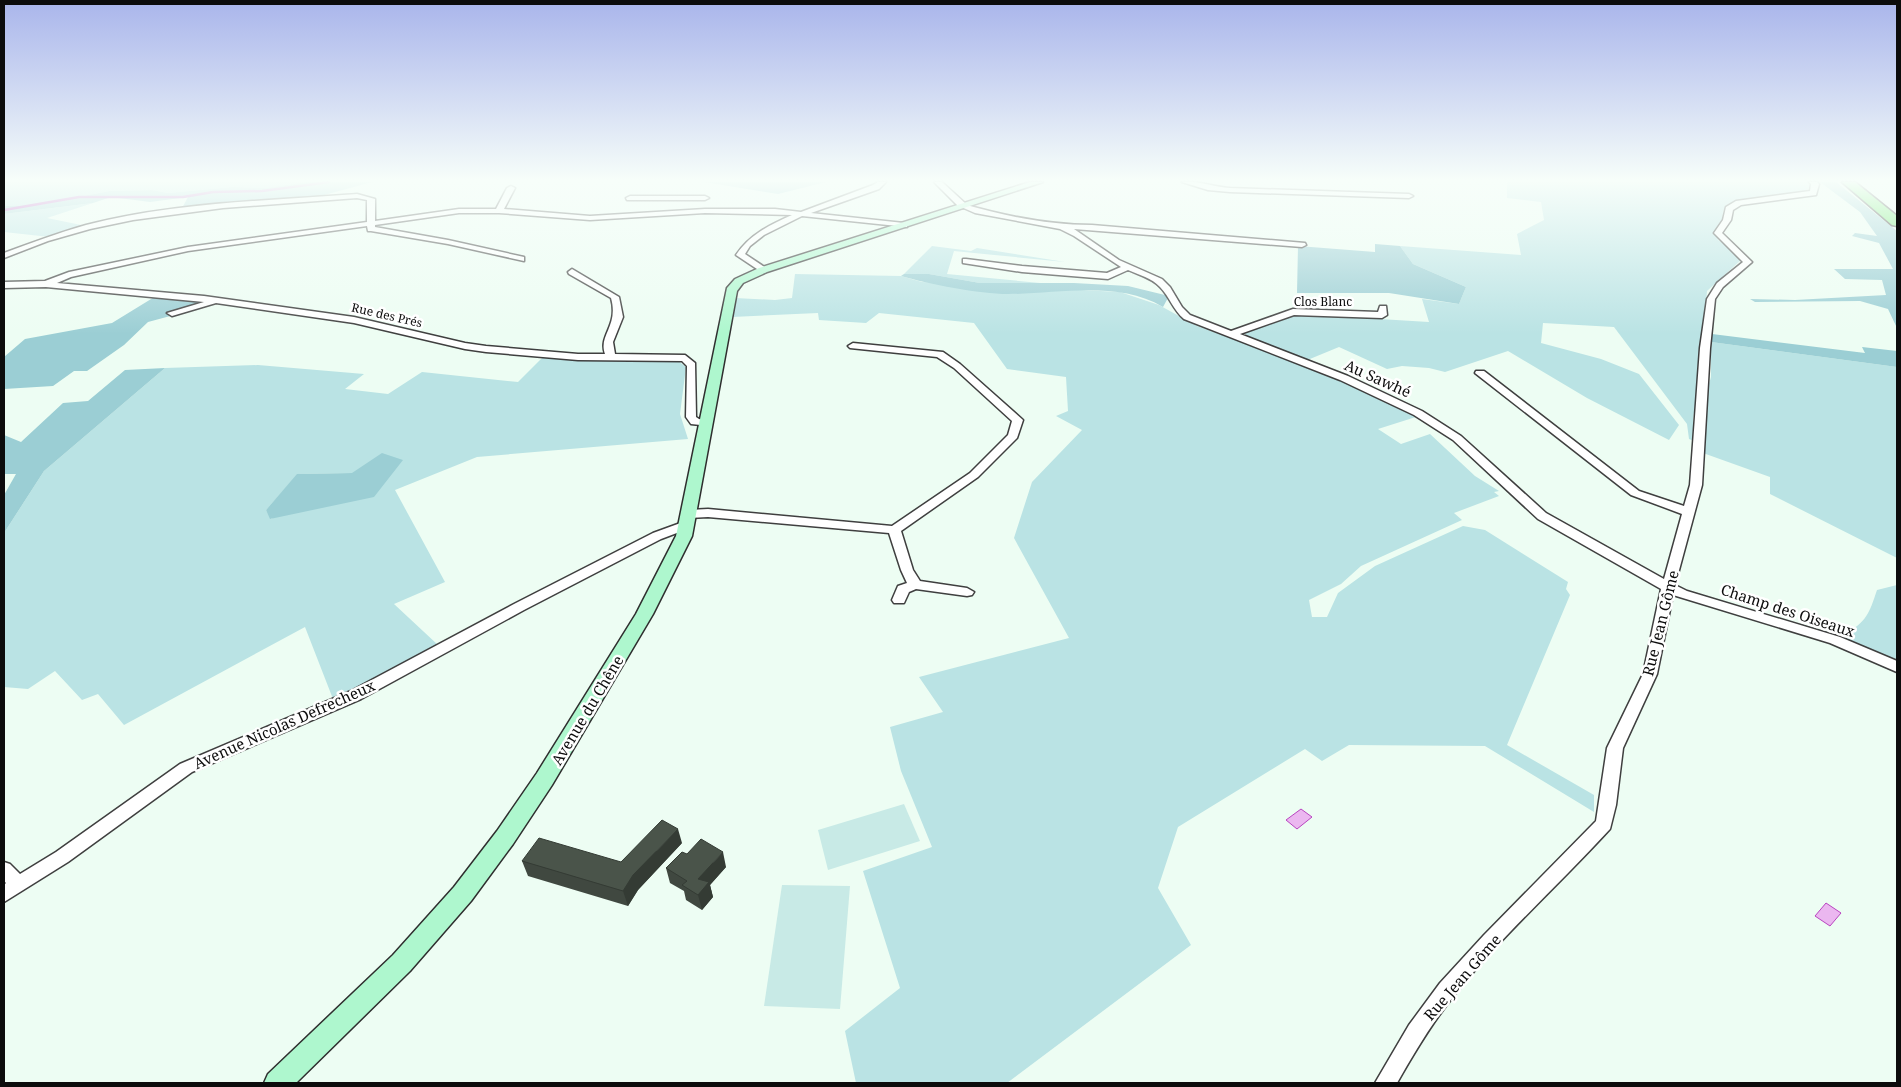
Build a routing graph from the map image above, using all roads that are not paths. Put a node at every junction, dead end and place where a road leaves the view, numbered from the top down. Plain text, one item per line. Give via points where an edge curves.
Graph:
1 (67, 233) edge
2 (299, 233) edge
3 (392, 233) edge
4 (762, 233) edge
5 (880, 233) edge
6 (1075, 233) edge
7 (1156, 233) edge
8 (1718, 233) edge
9 (1302, 245) dead end
10 (4, 256) edge
11 (521, 259) dead end
12 (966, 261) dead end
13 (1127, 268) junction
14 (763, 270) junction
15 (572, 272) dead end
16 (46, 284) junction
17 (4, 285) edge
18 (215, 301) junction
19 (1383, 308) dead end
20 (172, 313) dead end
21 (1231, 334) junction
22 (853, 346) dead end
23 (611, 357) junction
24 (1480, 373) dead end
25 (706, 424) junction
26 (1689, 512) junction
27 (687, 520) junction
28 (894, 530) junction
29 (915, 585) junction
30 (1668, 587) junction
31 (967, 592) dead end
32 (899, 600) dead end
33 (1897, 667) edge
34 (4, 869) edge
35 (11, 889) edge
36 (277, 1083) edge
37 (1385, 1083) edge

1 - 10 street
2 - 16 street via 188,249 70,275
3 - 11 street
4 - 14 street via 746,244 740,255
5 - 14 main road, Avenue du Chêne
6 - 13 street, Au Sawhé
7 - 9 street
8 - 26 street, Rue Jean Gôme via 1748,262 1720,285 1710,299 1696,485
12 - 13 street via 1108,276
13 - 21 street, Au Sawhé via 1160,282 1178,311 1186,317
14 - 25 main road, Avenue du Chêne via 739,281 731,290
15 - 23 street via 615,297 620,314 607,341 606,348
16 - 17 street, Rue des Prés
16 - 18 street, Rue des Prés
18 - 20 street
18 - 23 street, Rue des Prés via 354,320 474,348
19 - 21 street, Clos Blanc via 1382,315 1293,312
21 - 30 street, Au Sawhé via 1344,378 1418,413 1457,438 1542,516
22 - 28 street via 940,354 1018,420 1013,436 974,475
23 - 25 street, Rue des Prés via 685,358 692,365 690,417 695,422
24 - 26 street via 1635,493
25 - 27 main road, Avenue du Chêne
26 - 30 street, Rue Jean Gôme
27 - 28 street via 747,516
27 - 35 street, Avenue Nicolas Defrecheux via 356,695 186,768 62,857
27 - 36 main road, Avenue du Chêne via 672,563 609,674 544,782 502,844 427,936
28 - 29 street
29 - 31 street
29 - 32 street via 904,589
30 - 33 street, Champ des Oiseaux via 1835,640
30 - 37 street, Rue Jean Gôme via 1650,674 1612,759 1609,805 1604,824 1442,996
34 - 35 street

